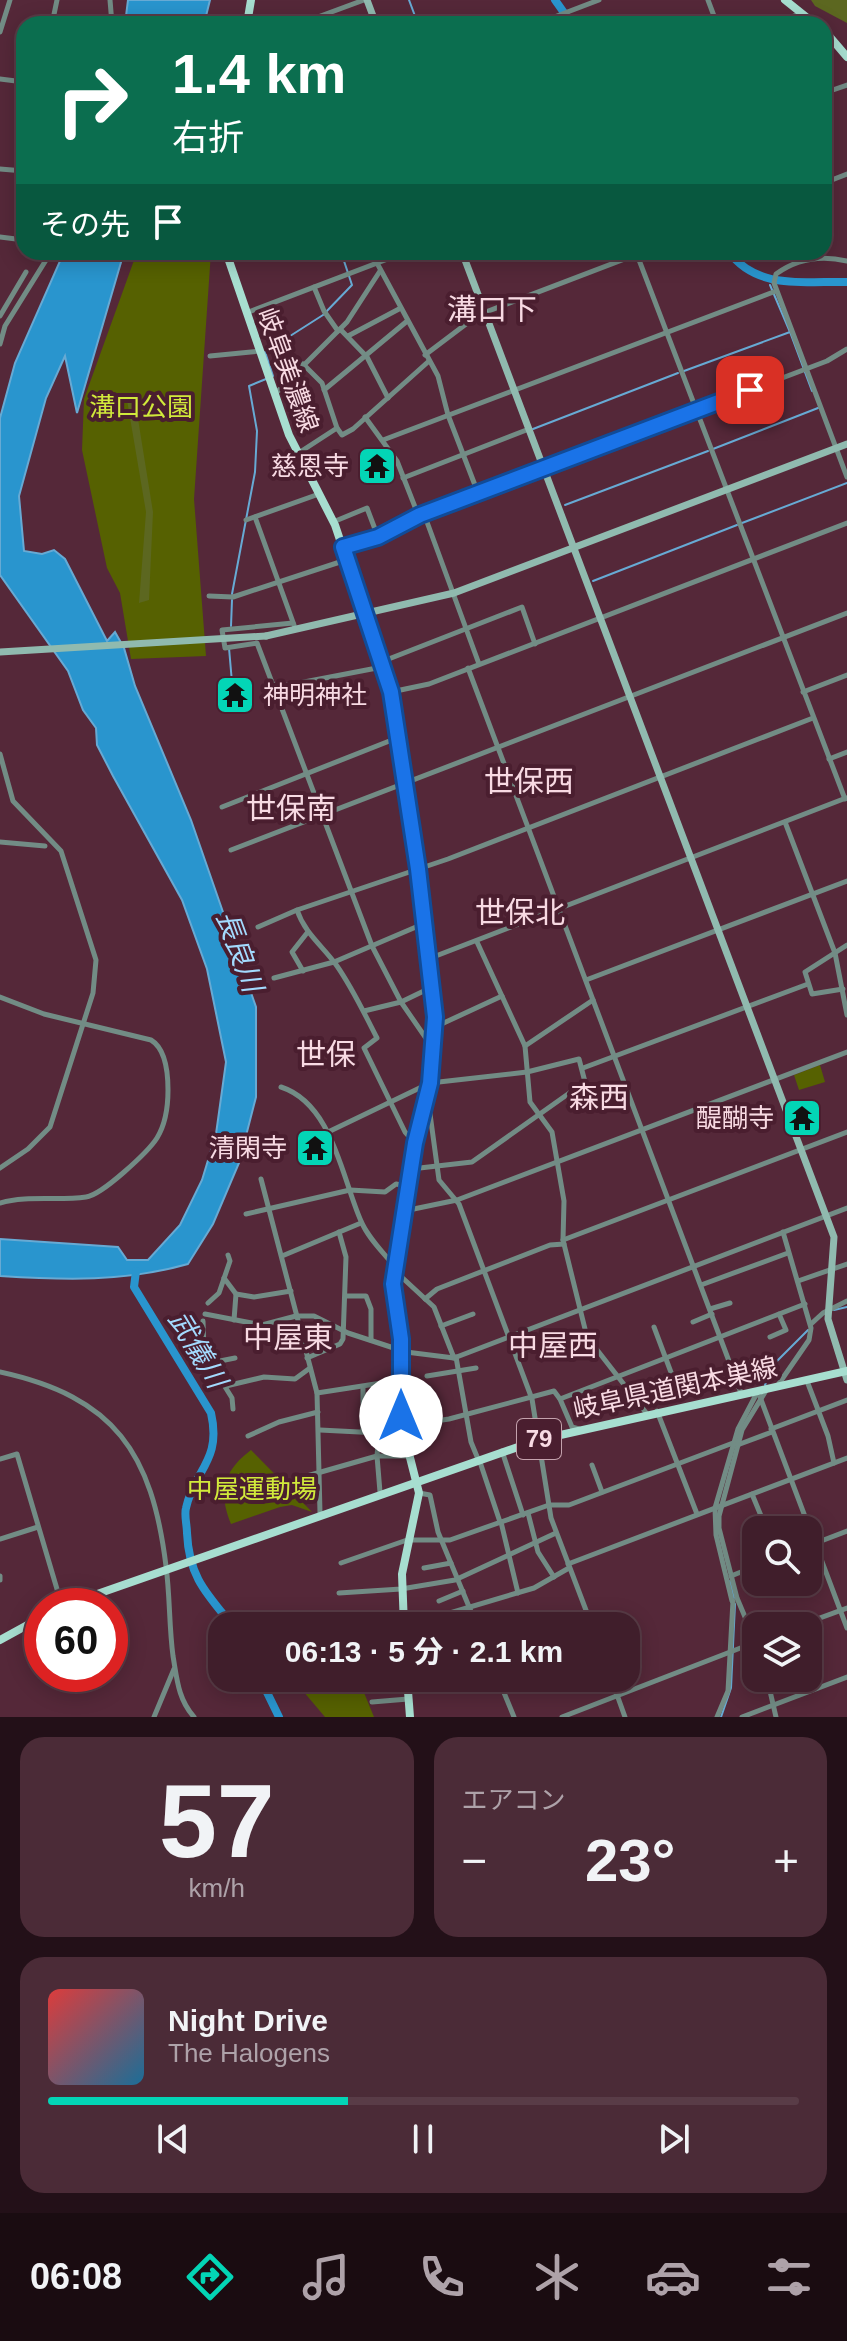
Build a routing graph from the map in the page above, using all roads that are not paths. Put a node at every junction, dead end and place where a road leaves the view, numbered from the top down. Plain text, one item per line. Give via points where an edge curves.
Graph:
1 (10, 0) edge
2 (365, 0) edge
3 (599, 0) edge
4 (785, 0) edge
5 (799, 14) junction
6 (321, 16) edge
7 (556, 16) edge
8 (794, 16) edge
9 (802, 16) edge
10 (0, 32) edge
11 (832, 39) edge
12 (847, 57) edge
13 (46, 260) edge
14 (229, 260) edge
15 (385, 260) edge
16 (465, 260) edge
17 (621, 260) edge
18 (641, 260) edge
19 (805, 260) edge
20 (377, 263) junction
21 (380, 271) junction
22 (26, 272) dead end
23 (314, 287) junction
24 (775, 291) junction
25 (399, 309) junction
26 (485, 312) junction
27 (246, 313) junction
28 (0, 316) edge
29 (406, 322) junction
30 (339, 330) junction
31 (667, 333) junction
32 (348, 336) junction
33 (0, 344) edge
34 (847, 349) edge
35 (260, 351) junction
36 (210, 356) dead end
37 (367, 357) junction
38 (427, 358) junction
39 (303, 364) junction
40 (805, 369) junction
41 (324, 390) junction
42 (514, 390) junction
43 (274, 394) junction
44 (388, 398) junction
45 (697, 410) junction
46 (448, 415) junction
47 (365, 417) junction
48 (337, 428) junction
49 (529, 429) junction
50 (383, 440) junction
51 (847, 444) edge
52 (836, 448) junction
53 (297, 454) junction
54 (463, 455) junction
55 (544, 468) junction
56 (847, 477) edge
57 (403, 478) junction
58 (727, 490) junction
59 (478, 493) junction
60 (320, 494) junction
61 (420, 515) junction
62 (255, 517) junction
63 (246, 520) dead end
64 (333, 522) junction
65 (847, 523) edge
66 (378, 537) junction
67 (343, 547) junction
68 (574, 548) junction
69 (347, 560) junction
70 (753, 560) junction
71 (278, 583) junction
72 (454, 593) junction
73 (209, 596) dead end
74 (365, 613) junction
75 (847, 613) edge
76 (600, 618) junction
77 (294, 626) junction
78 (467, 629) junction
79 (783, 638) junction
80 (535, 644) junction
81 (0, 652) edge
82 (382, 664) junction
83 (479, 664) junction
84 (468, 668) junction
85 (847, 675) edge
86 (273, 688) junction
87 (391, 692) junction
88 (803, 692) junction
89 (630, 695) junction
90 (813, 718) junction
91 (397, 738) junction
92 (497, 746) junction
93 (847, 752) edge
94 (0, 754) edge
95 (829, 759) junction
96 (306, 774) junction
97 (660, 775) junction
98 (404, 784) junction
99 (846, 798) edge
100 (222, 807) dead end
101 (322, 816) junction
102 (785, 822) junction
103 (527, 826) junction
104 (0, 842) edge
105 (45, 846) dead end
106 (231, 850) dead end
107 (691, 857) junction
108 (418, 869) junction
109 (847, 881) edge
110 (351, 891) junction
111 (812, 894) junction
112 (558, 908) junction
113 (297, 910) junction
114 (423, 924) junction
115 (258, 927) dead end
116 (718, 929) junction
117 (307, 933) junction
118 (477, 942) junction
119 (847, 945) edge
120 (372, 946) junction
121 (835, 953) junction
122 (428, 959) junction
123 (334, 962) junction
124 (304, 972) junction
125 (274, 978) dead end
126 (586, 980) junction
127 (808, 984) junction
128 (431, 988) junction
129 (843, 989) junction
130 (502, 996) junction
131 (0, 997) edge
132 (593, 1000) junction
133 (401, 1002) junction
134 (748, 1006) junction
135 (364, 1011) junction
136 (847, 1015) edge
137 (84, 1023) junction
138 (435, 1027) junction
139 (525, 1046) junction
140 (433, 1048) junction
141 (847, 1052) edge
142 (614, 1056) junction
143 (583, 1068) junction
144 (527, 1072) junction
145 (776, 1080) junction
146 (430, 1083) junction
147 (281, 1087) dead end
148 (428, 1098) junction
149 (393, 1103) junction
150 (541, 1116) junction
151 (643, 1132) junction
152 (847, 1132) edge
153 (326, 1133) junction
154 (415, 1143) junction
155 (804, 1149) junction
156 (558, 1162) junction
157 (436, 1167) junction
158 (0, 1168) edge
159 (410, 1169) junction
160 (261, 1179) dead end
161 (407, 1186) junction
162 (350, 1190) junction
163 (457, 1200) junction
164 (668, 1200) junction
165 (0, 1203) edge
166 (270, 1207) junction
167 (847, 1208) edge
168 (403, 1211) junction
169 (246, 1214) dead end
170 (826, 1214) junction
171 (361, 1223) junction
172 (339, 1232) junction
173 (783, 1232) junction
174 (563, 1242) junction
175 (788, 1253) junction
176 (228, 1255) dead end
177 (282, 1256) junction
178 (847, 1264) edge
179 (694, 1266) junction
180 (395, 1268) junction
181 (834, 1270) junction
182 (484, 1271) junction
183 (224, 1278) junction
184 (798, 1281) junction
185 (701, 1285) junction
186 (291, 1291) junction
187 (236, 1294) junction
188 (347, 1296) junction
189 (425, 1299) junction
190 (847, 1301) edge
191 (208, 1303) dead end
192 (730, 1303) dead end
193 (805, 1304) junction
194 (582, 1309) junction
195 (829, 1309) junction
196 (711, 1312) junction
197 (205, 1314) dead end
198 (473, 1314) dead end
199 (779, 1314) junction
200 (296, 1316) junction
201 (234, 1320) junction
202 (203, 1321) dead end
203 (693, 1322) dead end
204 (441, 1326) junction
205 (811, 1326) junction
206 (654, 1327) dead end
207 (344, 1331) junction
208 (510, 1337) junction
209 (721, 1337) junction
210 (770, 1337) dead end
211 (371, 1340) junction
212 (401, 1349) junction
213 (235, 1358) dead end
214 (307, 1358) junction
215 (455, 1358) junction
216 (666, 1358) junction
217 (754, 1360) dead end
218 (210, 1363) junction
219 (310, 1368) junction
220 (476, 1368) dead end
221 (733, 1368) junction
222 (459, 1371) junction
223 (0, 1372) edge
224 (672, 1375) dead end
225 (846, 1375) edge
226 (427, 1376) dead end
227 (618, 1376) junction
228 (401, 1380) junction
229 (806, 1380) junction
230 (226, 1386) junction
231 (778, 1386) junction
232 (363, 1388) junction
233 (317, 1393) junction
234 (741, 1393) junction
235 (631, 1394) junction
236 (760, 1394) junction
237 (532, 1399) junction
238 (560, 1399) junction
239 (847, 1400) edge
240 (612, 1402) dead end
241 (233, 1409) dead end
242 (657, 1411) junction
243 (818, 1411) junction
244 (318, 1412) junction
245 (647, 1414) junction
246 (466, 1415) junction
247 (402, 1426) junction
248 (579, 1429) junction
249 (320, 1430) junction
250 (772, 1430) junction
251 (363, 1431) junction
252 (248, 1436) dead end
253 (538, 1440) junction
254 (736, 1443) junction
255 (502, 1451) junction
256 (377, 1456) junction
257 (410, 1456) junction
258 (847, 1458) edge
259 (0, 1459) edge
260 (478, 1459) junction
261 (678, 1463) junction
262 (834, 1463) junction
263 (592, 1465) dead end
264 (319, 1471) junction
265 (791, 1479) junction
266 (293, 1480) dead end
267 (417, 1480) junction
268 (380, 1492) junction
269 (602, 1492) junction
270 (419, 1493) junction
271 (752, 1494) junction
272 (549, 1505) junction
273 (718, 1507) junction
274 (320, 1513) junction
275 (525, 1514) junction
276 (697, 1514) junction
277 (761, 1516) edge
278 (805, 1516) edge
279 (500, 1522) junction
280 (38, 1527) junction
281 (847, 1531) edge
282 (556, 1533) junction
283 (0, 1539) edge
284 (407, 1540) junction
285 (822, 1540) edge
286 (442, 1541) junction
287 (536, 1544) junction
288 (511, 1556) junction
289 (822, 1559) edge
290 (341, 1563) dead end
291 (451, 1563) junction
292 (569, 1566) junction
293 (169, 1567) junction
294 (424, 1568) dead end
295 (742, 1572) edge
296 (731, 1576) junction
297 (554, 1577) junction
298 (458, 1579) junction
299 (57, 1588) edge
300 (111, 1588) edge
301 (401, 1589) junction
302 (463, 1591) junction
303 (339, 1593) dead end
304 (518, 1593) junction
305 (734, 1600) junction
306 (439, 1601) dead end
307 (469, 1607) junction
308 (844, 1609) edge
309 (403, 1612) edge
310 (452, 1612) edge
311 (471, 1612) edge
312 (587, 1612) edge
313 (742, 1615) edge
314 (822, 1617) edge
315 (24, 1627) edge
316 (847, 1628) edge
317 (0, 1640) edge
318 (742, 1647) edge
319 (730, 1652) junction
320 (174, 1669) junction
321 (847, 1677) edge
322 (408, 1692) edge
323 (504, 1692) edge
324 (616, 1692) edge
325 (770, 1692) edge
326 (617, 1695) junction
327 (408, 1699) junction
328 (372, 1702) dead end
329 (773, 1705) junction
330 (154, 1717) edge
331 (194, 1717) edge
332 (410, 1717) edge
333 (514, 1717) edge
334 (562, 1717) edge
335 (625, 1717) edge
336 (717, 1717) edge
337 (742, 1717) edge
338 (776, 1717) edge

1 - 10 street
2 - 6 street
3 - 7 street
4 - 5 main road
5 - 8 street
5 - 9 main road
11 - 12 main road
13 - 33 street via 5,326
14 - 27 main road, 岐阜美濃線
15 - 20 street
16 - 26 street
17 - 26 street
18 - 31 street
19 - 24 street via 774,279
20 - 21 street
20 - 23 street
21 - 25 street
21 - 30 street
22 - 28 street
23 - 27 street
23 - 30 street
24 - 31 street
24 - 40 street
25 - 29 street
25 - 32 street
26 - 38 street
26 - 42 street
27 - 35 main road, 岐阜美濃線
29 - 37 street
29 - 38 street
30 - 32 street
30 - 39 street
31 - 42 street
31 - 45 street
32 - 37 street
34 - 40 street
35 - 36 street
35 - 43 main road, 岐阜美濃線
37 - 41 street
37 - 44 street
38 - 44 street
38 - 46 street via 438,376
39 - 41 street
39 - 43 street
40 - 45 street
40 - 52 street
41 - 48 street
42 - 46 street
42 - 49 street
43 - 53 main road, 岐阜美濃線
44 - 47 street
45 - 55 street
45 - 58 street
46 - 50 street
46 - 54 street
47 - 48 street via 342,435
47 - 50 street
48 - 53 street
49 - 54 street
49 - 55 street
50 - 57 street
51 - 52 street
52 - 56 street
52 - 58 street
53 - 60 main road, 岐阜美濃線
54 - 57 street
54 - 59 street
55 - 59 street
55 - 68 street
57 - 61 street
58 - 68 street
58 - 70 street
59 - 61 street
60 - 62 street
60 - 64 main road, 岐阜美濃線
61 - 66 street
61 - 72 street
62 - 63 street
62 - 71 street
64 - 66 street via 367,508
64 - 67 main road, 岐阜美濃線
65 - 70 street
66 - 67 street
67 - 69 main road, 岐阜美濃線
68 - 72 street
68 - 76 street
69 - 71 street
69 - 74 main road, 岐阜美濃線
70 - 76 street
70 - 79 street
71 - 73 street via 232,597
71 - 77 street
72 - 74 street
72 - 78 street
74 - 77 street
74 - 82 main road, 岐阜美濃線
75 - 79 street
76 - 80 street
76 - 89 street
77 - 81 street, bridge via 266,636
77 - 86 street via 222,630 225,648 257,643
78 - 80 street via 522,607
78 - 82 street
78 - 83 street
79 - 88 street
79 - 89 street
80 - 83 street
82 - 86 street
82 - 87 main road, 岐阜美濃線
83 - 84 street
84 - 87 street
84 - 92 street
85 - 88 street
86 - 96 street
87 - 91 main road, 岐阜美濃線
88 - 90 street
89 - 92 street
89 - 97 street
90 - 95 street
90 - 97 street
91 - 96 street
91 - 98 main road, 岐阜美濃線
92 - 98 street
92 - 103 street
93 - 95 street
94 - 137 street via 13,801 61,851 91,939 96,975
95 - 99 street
96 - 100 street
96 - 101 street
97 - 103 street
97 - 107 street
98 - 101 street
98 - 108 main road, 岐阜美濃線
99 - 102 street
101 - 106 street
101 - 110 street
102 - 107 street
102 - 111 street
103 - 108 street
103 - 112 street
104 - 105 street
107 - 112 street
107 - 116 street
108 - 110 street
108 - 114 main road, 岐阜美濃線
109 - 111 street
110 - 113 street
110 - 120 street
111 - 116 street
111 - 121 street
112 - 118 street
112 - 126 street
113 - 115 street
113 - 117 street
114 - 120 street
114 - 122 main road, 岐阜美濃線
116 - 126 street
116 - 134 street
117 - 123 street
117 - 124 street via 292,952
118 - 122 street
118 - 130 street
119 - 121 street
120 - 123 street
120 - 133 street
121 - 127 street via 806,970
121 - 129 street
122 - 128 main road, 岐阜美濃線
123 - 124 street
123 - 135 street
124 - 125 street
126 - 132 street
127 - 129 street via 814,994
127 - 134 street
128 - 133 street
128 - 138 main road, 岐阜美濃線
129 - 136 street
130 - 138 street
130 - 139 street
131 - 137 street
132 - 139 street
132 - 142 street
133 - 135 street
133 - 140 street
134 - 142 street
134 - 145 street
135 - 149 street via 377,1038 364,1048
137 - 158 street via 50,1127
137 - 165 street via 151,1040 162,1051 167,1108 156,1139 91,1196
138 - 140 main road, 岐阜美濃線
139 - 144 street
140 - 146 main road, 岐阜美濃線
141 - 145 street
142 - 143 street
142 - 151 street
143 - 144 street via 579,1059
143 - 150 street via 585,1082
144 - 146 street
144 - 150 street via 530,1102
145 - 151 street
145 - 155 street
146 - 148 main road, 岐阜美濃線
146 - 149 street
147 - 153 street via 312,1109
148 - 154 main road, 岐阜美濃線
148 - 157 street
149 - 153 street
149 - 154 street
150 - 156 street via 552,1132
150 - 157 street via 472,1162
151 - 156 street
151 - 164 street
152 - 155 street
153 - 162 street
154 - 159 main road, 岐阜美濃線
155 - 164 street
155 - 170 street
156 - 163 street
156 - 174 street
157 - 159 street
157 - 163 street via 441,1185
159 - 161 main road, 岐阜美濃線
160 - 166 street
161 - 162 street via 396,1184 385,1192
161 - 168 main road, 岐阜美濃線
162 - 166 street
162 - 171 street
163 - 168 street
163 - 182 street
164 - 174 street
164 - 179 street
166 - 169 street
166 - 177 street
167 - 170 street
168 - 180 main road, 岐阜美濃線
170 - 173 street
170 - 181 street via 835,1242
171 - 172 street
171 - 180 street
172 - 177 street
172 - 188 street
173 - 175 street
173 - 179 street
174 - 182 street
174 - 194 street
175 - 184 street
175 - 185 street
176 - 183 street
177 - 186 street
178 - 181 street
179 - 185 street
179 - 194 street
180 - 189 street
180 - 212 main road, 岐阜美濃線
181 - 184 street
181 - 195 street
182 - 189 street
182 - 208 street
183 - 187 street
183 - 191 street
184 - 193 street
185 - 196 street
186 - 187 street
186 - 200 street
187 - 201 street
188 - 207 street
188 - 211 street via 366,1296
189 - 204 street
190 - 195 street
192 - 196 street
193 - 199 street
193 - 205 street
194 - 208 street
194 - 227 street via 587,1337
195 - 205 street
195 - 225 street via 830,1331
196 - 203 street
196 - 209 street
197 - 201 street
198 - 204 street
199 - 209 street
199 - 210 street via 786,1330
200 - 201 street via 262,1325
200 - 207 street via 314,1316
200 - 214 street
202 - 218 street via 203,1348
204 - 215 street
205 - 231 street via 809,1340
206 - 216 street
207 - 211 street
207 - 214 street via 340,1344
208 - 215 street
208 - 237 street
209 - 216 street
209 - 221 street
211 - 212 street
212 - 215 street
212 - 228 main road, 岐阜美濃線
213 - 218 street
214 - 219 street
215 - 222 street
216 - 224 street
216 - 227 street
217 - 221 street
218 - 230 street
219 - 230 street via 295,1379 264,1377
219 - 233 street
220 - 222 street
221 - 234 street
222 - 226 street
222 - 246 street
223 - 293 street via 78,1398 131,1446 148,1479
225 - 229 main road, 岐阜県道関本巣線 / 79
227 - 235 street
227 - 238 street
228 - 232 street
228 - 247 main road, 岐阜美濃線
229 - 231 main road, 岐阜県道関本巣線 / 79
229 - 243 street
230 - 241 street
231 - 236 main road, 岐阜県道関本巣線 / 79
232 - 233 street
232 - 251 street
233 - 244 street
234 - 236 main road, 岐阜県道関本巣線 / 79
234 - 242 main road, 岐阜県道関本巣線 / 79
235 - 240 street
235 - 245 street
236 - 250 street
236 - 254 street
237 - 238 street via 554,1391
237 - 246 street
237 - 253 street
238 - 248 street via 572,1427
239 - 243 street
242 - 245 main road, 岐阜県道関本巣線 / 79
242 - 261 street
243 - 250 street
243 - 262 street
244 - 249 street
244 - 252 street
245 - 248 main road, 岐阜県道関本巣線 / 79
246 - 247 street
246 - 260 street
247 - 257 main road, 岐阜美濃線
248 - 253 main road, 岐阜県道関本巣線 / 79
249 - 251 street
249 - 264 street
250 - 254 street
250 - 265 street
251 - 256 street via 380,1434
253 - 255 main road, 岐阜県道関本巣線 / 79
253 - 272 street
254 - 261 street
254 - 273 street
255 - 260 main road, 岐阜県道関本巣線 / 79
255 - 275 street
256 - 257 street
256 - 264 street
256 - 268 street
257 - 267 main road, 岐阜美濃線
258 - 262 street
259 - 280 street via 17,1454
260 - 267 main road, 岐阜県道関本巣線 / 79
260 - 279 street
261 - 269 street
261 - 276 street
262 - 265 street
263 - 269 street
264 - 266 street
264 - 274 street
265 - 271 street
265 - 278 street
267 - 268 main road, 岐阜県道関本巣線 / 79
267 - 270 main road, 岐阜美濃線
268 - 274 main road, 岐阜県道関本巣線 / 79
269 - 272 street via 569,1505
270 - 284 main road, 岐阜美濃線
270 - 286 street via 430,1495
271 - 273 street
271 - 277 street
272 - 275 street
272 - 282 street
273 - 276 street
273 - 296 street
273 - 305 street via 716,1535
274 - 293 main road, 岐阜県道関本巣線 / 79
275 - 279 street
275 - 287 street
276 - 292 street
279 - 286 street
279 - 288 street
280 - 283 street
280 - 299 street
281 - 285 street
282 - 287 street
282 - 292 street
284 - 286 street
284 - 290 street
284 - 301 main road, 岐阜美濃線
286 - 291 street
287 - 288 street
287 - 297 street
288 - 298 street
288 - 304 street
289 - 308 street
291 - 294 street
291 - 298 street
292 - 297 street
292 - 312 street
293 - 300 main road, 79
293 - 320 street via 166,1607
295 - 296 street
296 - 305 street
297 - 304 street
298 - 301 street
298 - 302 street
301 - 303 street
301 - 309 main road, 岐阜美濃線
302 - 306 street
302 - 307 street
304 - 307 street
305 - 313 street
305 - 319 street
307 - 310 street
307 - 311 street
308 - 314 street
308 - 316 street
315 - 317 main road
318 - 319 street
319 - 326 street
319 - 336 street via 728,1691
320 - 330 street
320 - 331 street via 181,1699
321 - 329 street
322 - 327 main road
323 - 333 street
324 - 326 street
325 - 329 street
326 - 334 street
326 - 335 street
327 - 328 street
327 - 332 main road
329 - 337 street
329 - 338 street

